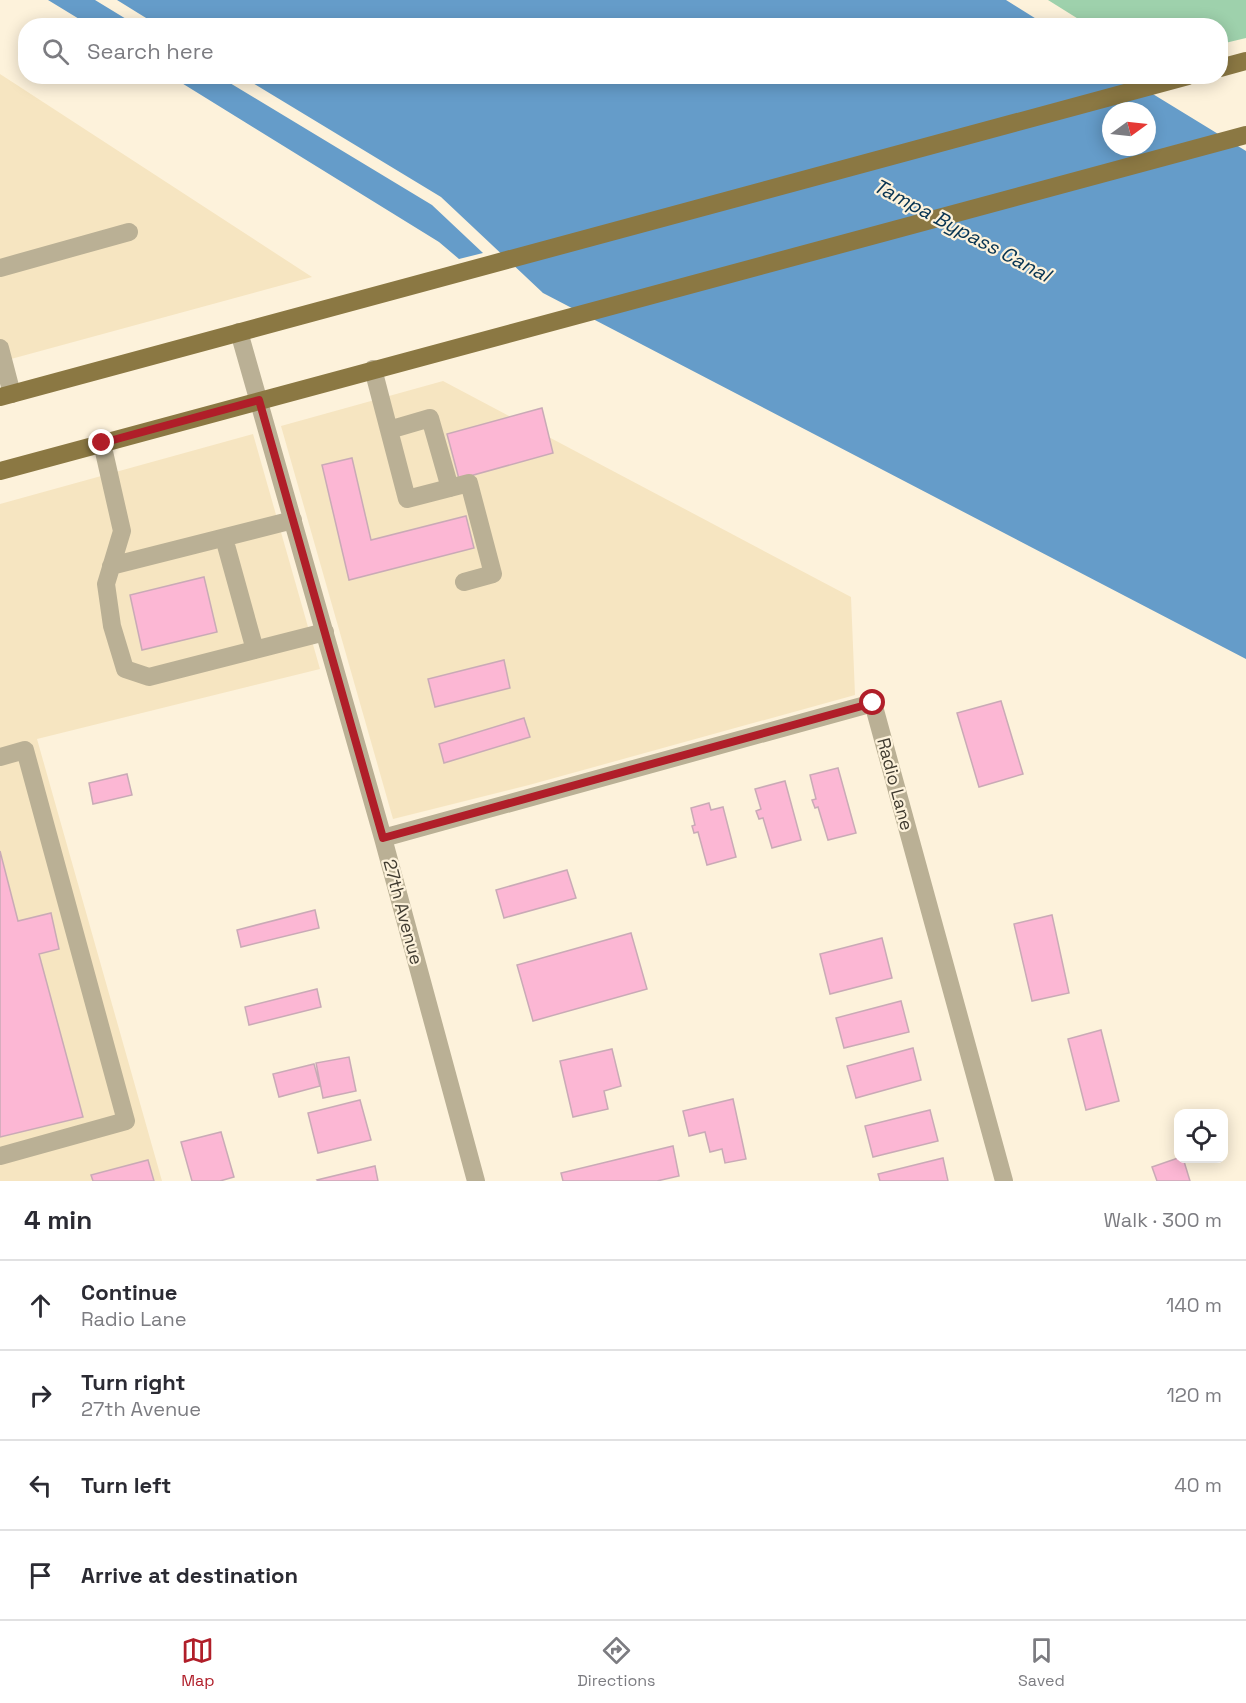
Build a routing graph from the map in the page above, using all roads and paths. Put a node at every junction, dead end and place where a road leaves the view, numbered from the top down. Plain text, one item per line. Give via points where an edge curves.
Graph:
1 (1246, 61) edge
2 (1228, 66) edge
3 (1158, 84) edge
4 (1246, 135) edge
5 (129, 232) dead end
6 (0, 268) edge
7 (240, 332) junction
8 (0, 348) edge
9 (374, 369) junction
10 (6, 395) edge
11 (259, 400) junction
12 (389, 430) junction
13 (102, 443) junction
14 (0, 471) edge
15 (450, 488) junction
16 (293, 520) junction
17 (224, 538) junction
18 (111, 566) junction
19 (464, 582) dead end
20 (325, 632) junction
21 (255, 650) junction
22 (0, 757) edge
23 (383, 838) junction
24 (0, 1156) edge
25 (476, 1181) edge
26 (1005, 1181) edge

1 - 2 main road
3 - 7 main road
4 - 9 main road
5 - 6 street
7 - 10 main road
7 - 11 street, 27th Avenue
8 - 10 street
9 - 11 main road
9 - 12 street
11 - 13 main road
11 - 16 street, 27th Avenue
12 - 15 street via 430,418
12 - 15 street via 407,499
13 - 14 main road
13 - 18 street via 122,531
15 - 19 street via 469,483 493,574
16 - 17 street
16 - 20 street, 27th Avenue
17 - 18 street
17 - 21 street
18 - 21 street via 106,584 112,627 124,669 149,677
20 - 21 street
20 - 23 street, 27th Avenue
22 - 24 street via 25,750 126,1121
23 - 25 street, 27th Avenue
23 - 26 street, Radio Lane via 873,703

